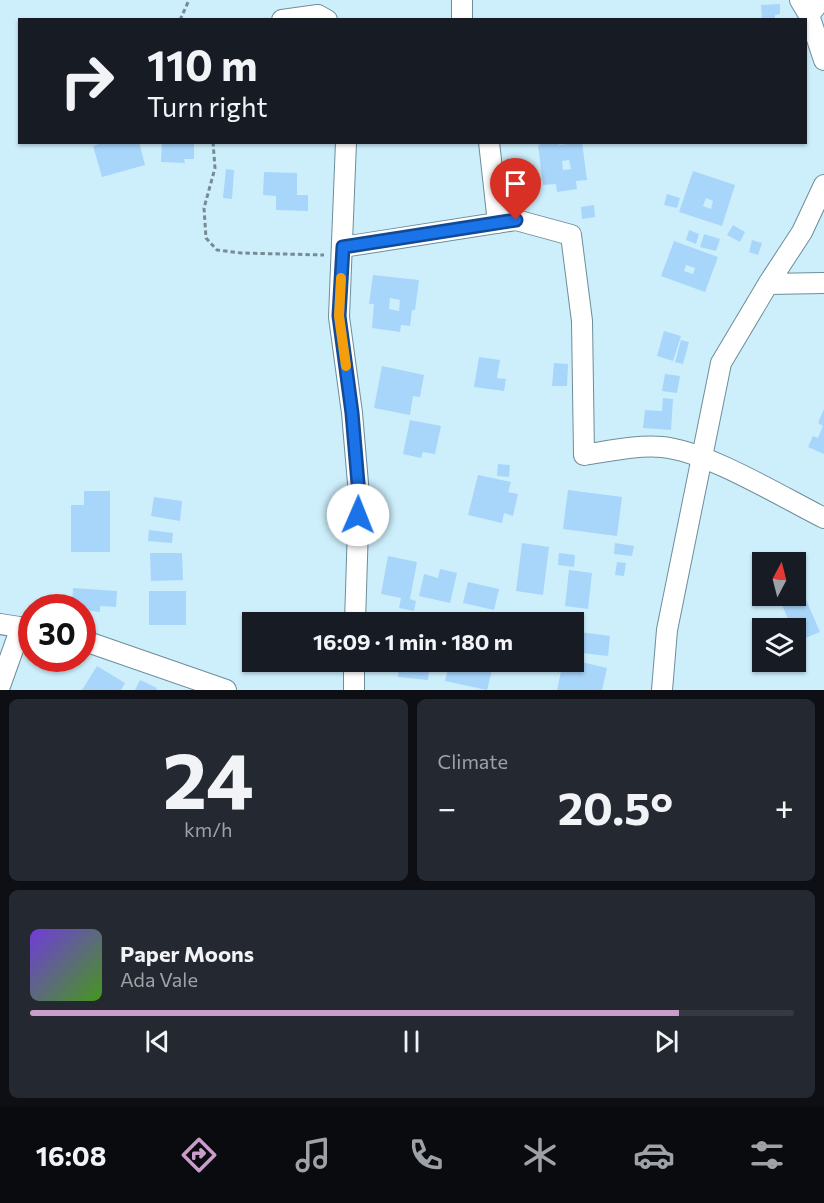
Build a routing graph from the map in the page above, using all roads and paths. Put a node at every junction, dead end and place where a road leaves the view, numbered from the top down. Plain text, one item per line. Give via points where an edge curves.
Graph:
1 (189, 0) edge
2 (462, 0) edge
3 (810, 5) edge
4 (181, 18) edge
5 (296, 18) edge
6 (323, 18) edge
7 (462, 18) edge
8 (824, 60) edge
9 (213, 144) edge
10 (346, 144) edge
11 (489, 144) edge
12 (824, 185) edge
13 (498, 223) junction
14 (343, 251) junction
15 (768, 284) junction
16 (824, 284) edge
17 (702, 457) junction
18 (824, 518) edge
19 (355, 612) edge
20 (0, 624) edge
21 (18, 627) edge
22 (96, 645) edge
23 (18, 646) edge
24 (354, 672) edge
25 (0, 686) edge
26 (226, 690) edge
27 (354, 690) edge
28 (662, 690) edge

1 - 4 path
2 - 7 street
3 - 8 street
5 - 6 street
9 - 14 path via 215,168 204,208 206,238 217,250
10 - 14 street
11 - 13 street
12 - 15 street via 802,232
13 - 14 street
13 - 17 street via 516,220 571,235 582,321 584,454 664,447
14 - 19 street via 339,316 359,495
15 - 16 street
15 - 17 street via 721,363
17 - 18 street
17 - 28 street via 667,630
20 - 21 street
22 - 26 street
23 - 25 street
24 - 27 street

